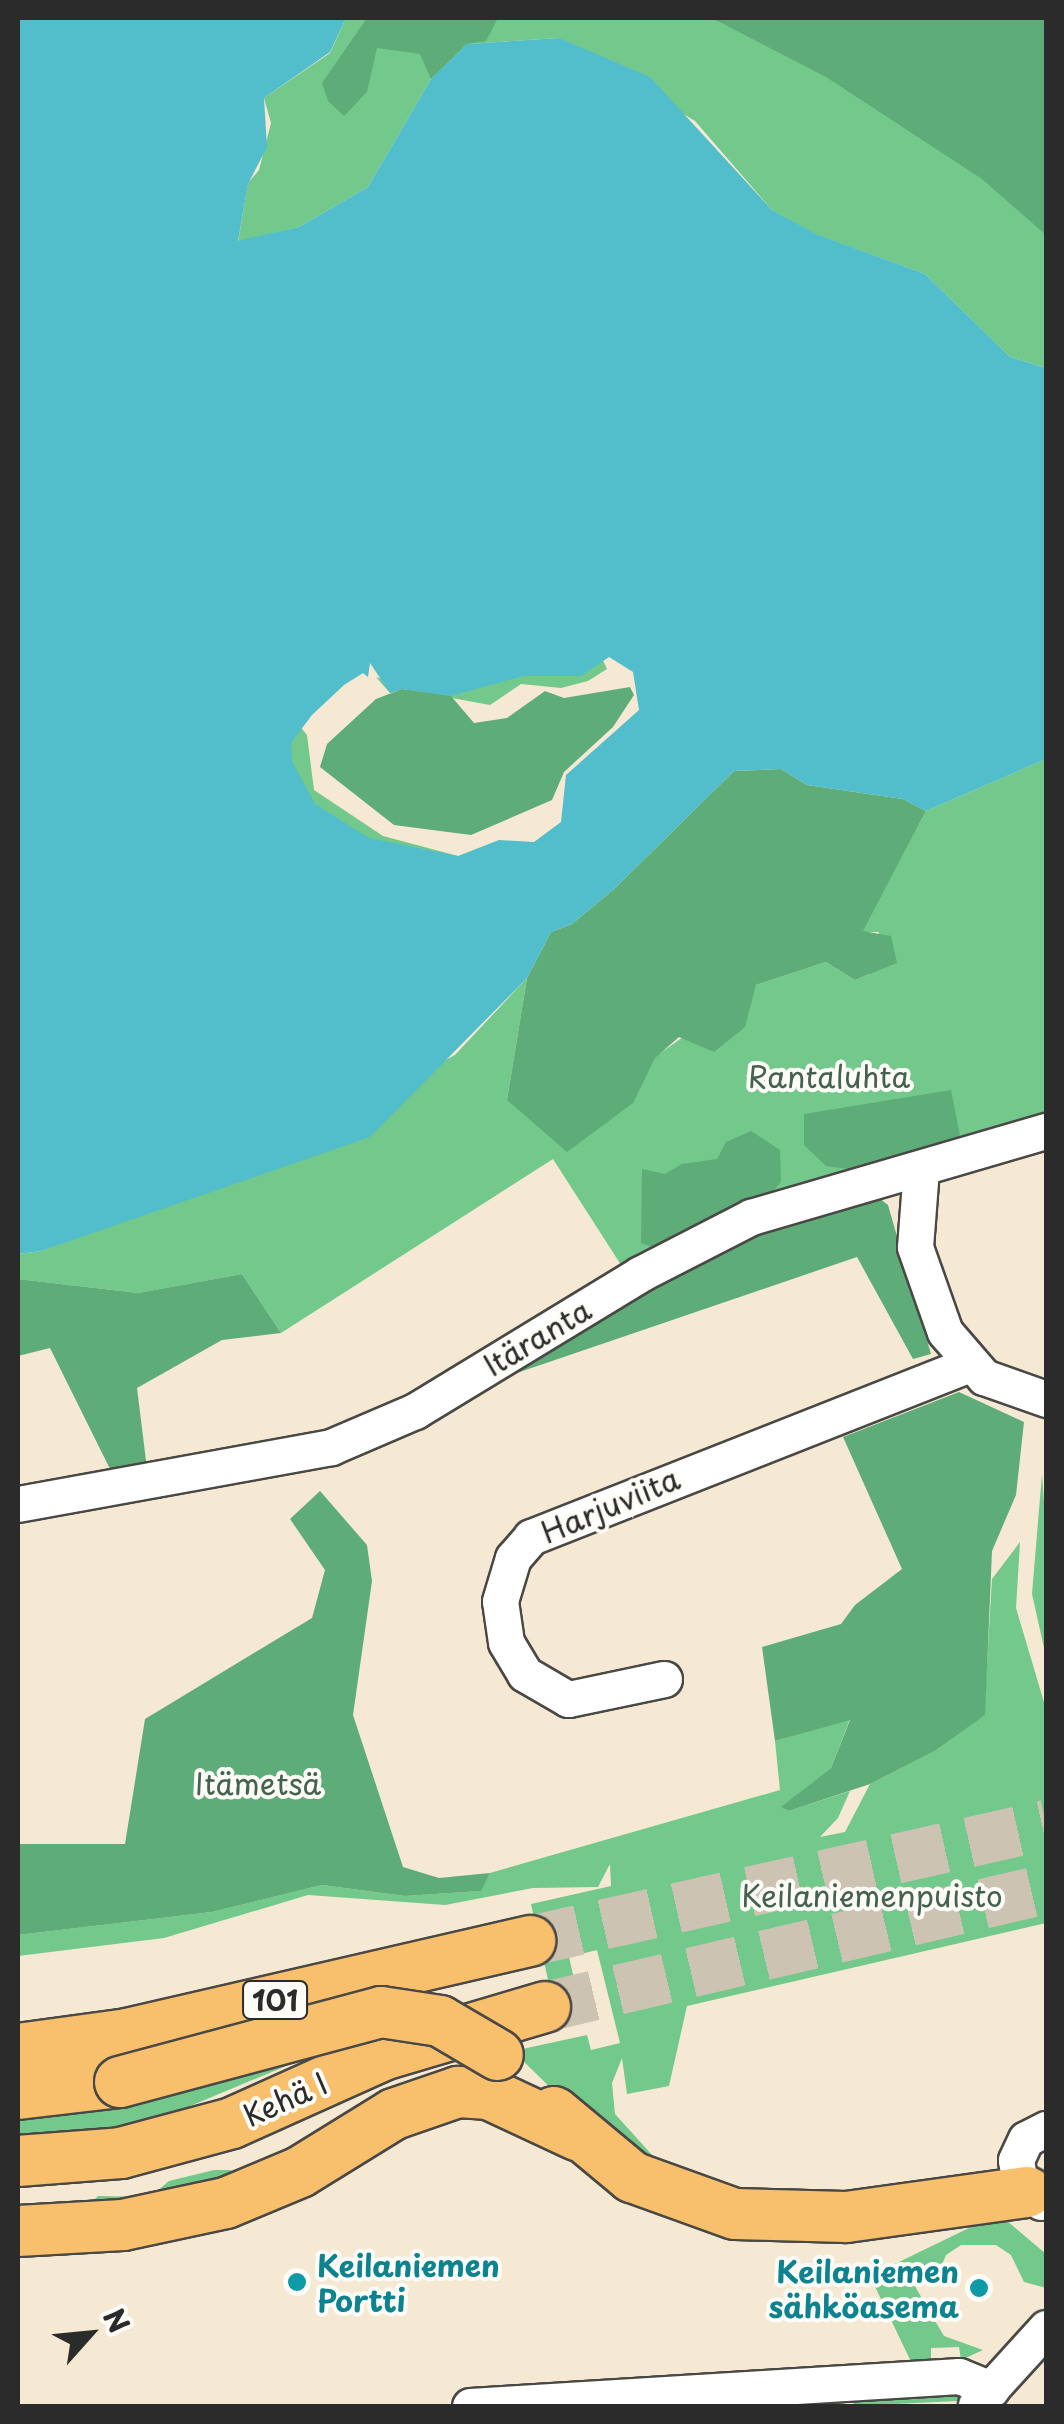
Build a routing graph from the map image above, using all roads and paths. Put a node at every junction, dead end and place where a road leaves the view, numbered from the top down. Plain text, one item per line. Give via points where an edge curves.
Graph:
1 (1046, 1131) edge
2 (921, 1170) junction
3 (968, 1365) junction
4 (1046, 1399) edge
5 (18, 1504) edge
6 (664, 1679) dead end
7 (530, 1940) tunnel mouth
8 (544, 2007) tunnel mouth
9 (18, 2049) edge
10 (18, 2094) edge
11 (1046, 2129) edge
12 (577, 2135) junction
13 (121, 2153) junction
14 (18, 2161) edge
15 (18, 2186) edge
16 (1039, 2202) edge
17 (18, 2230) edge
18 (1046, 2328) edge
19 (983, 2398) edge
20 (470, 2406) edge

1 - 2 street, Itäranta
2 - 3 street via 914,1247 937,1315
2 - 5 street, Itäranta via 820,1192 726,1229 415,1410 331,1447
3 - 4 street via 1012,1390
3 - 6 street, Harjuviita via 530,1537 508,1569 500,1600 506,1642 525,1674 568,1699
7 - 9 highway, 101 via 127,2034
8 - 13 highway, Kehä I via 382,2055 232,2123
10 - 12 highway, bridge via 120,2082 381,2012 440,2021 498,2055
11 - 16 street via 1020,2149 1016,2172
12 - 16 highway via 632,2177 735,2214 846,2217
12 - 17 highway via 489,2094 458,2092 394,2114 300,2172 226,2203 124,2225
13 - 14 highway, Kehä I
13 - 15 highway via 66,2178
18 - 19 street
19 - 20 street via 959,2376

